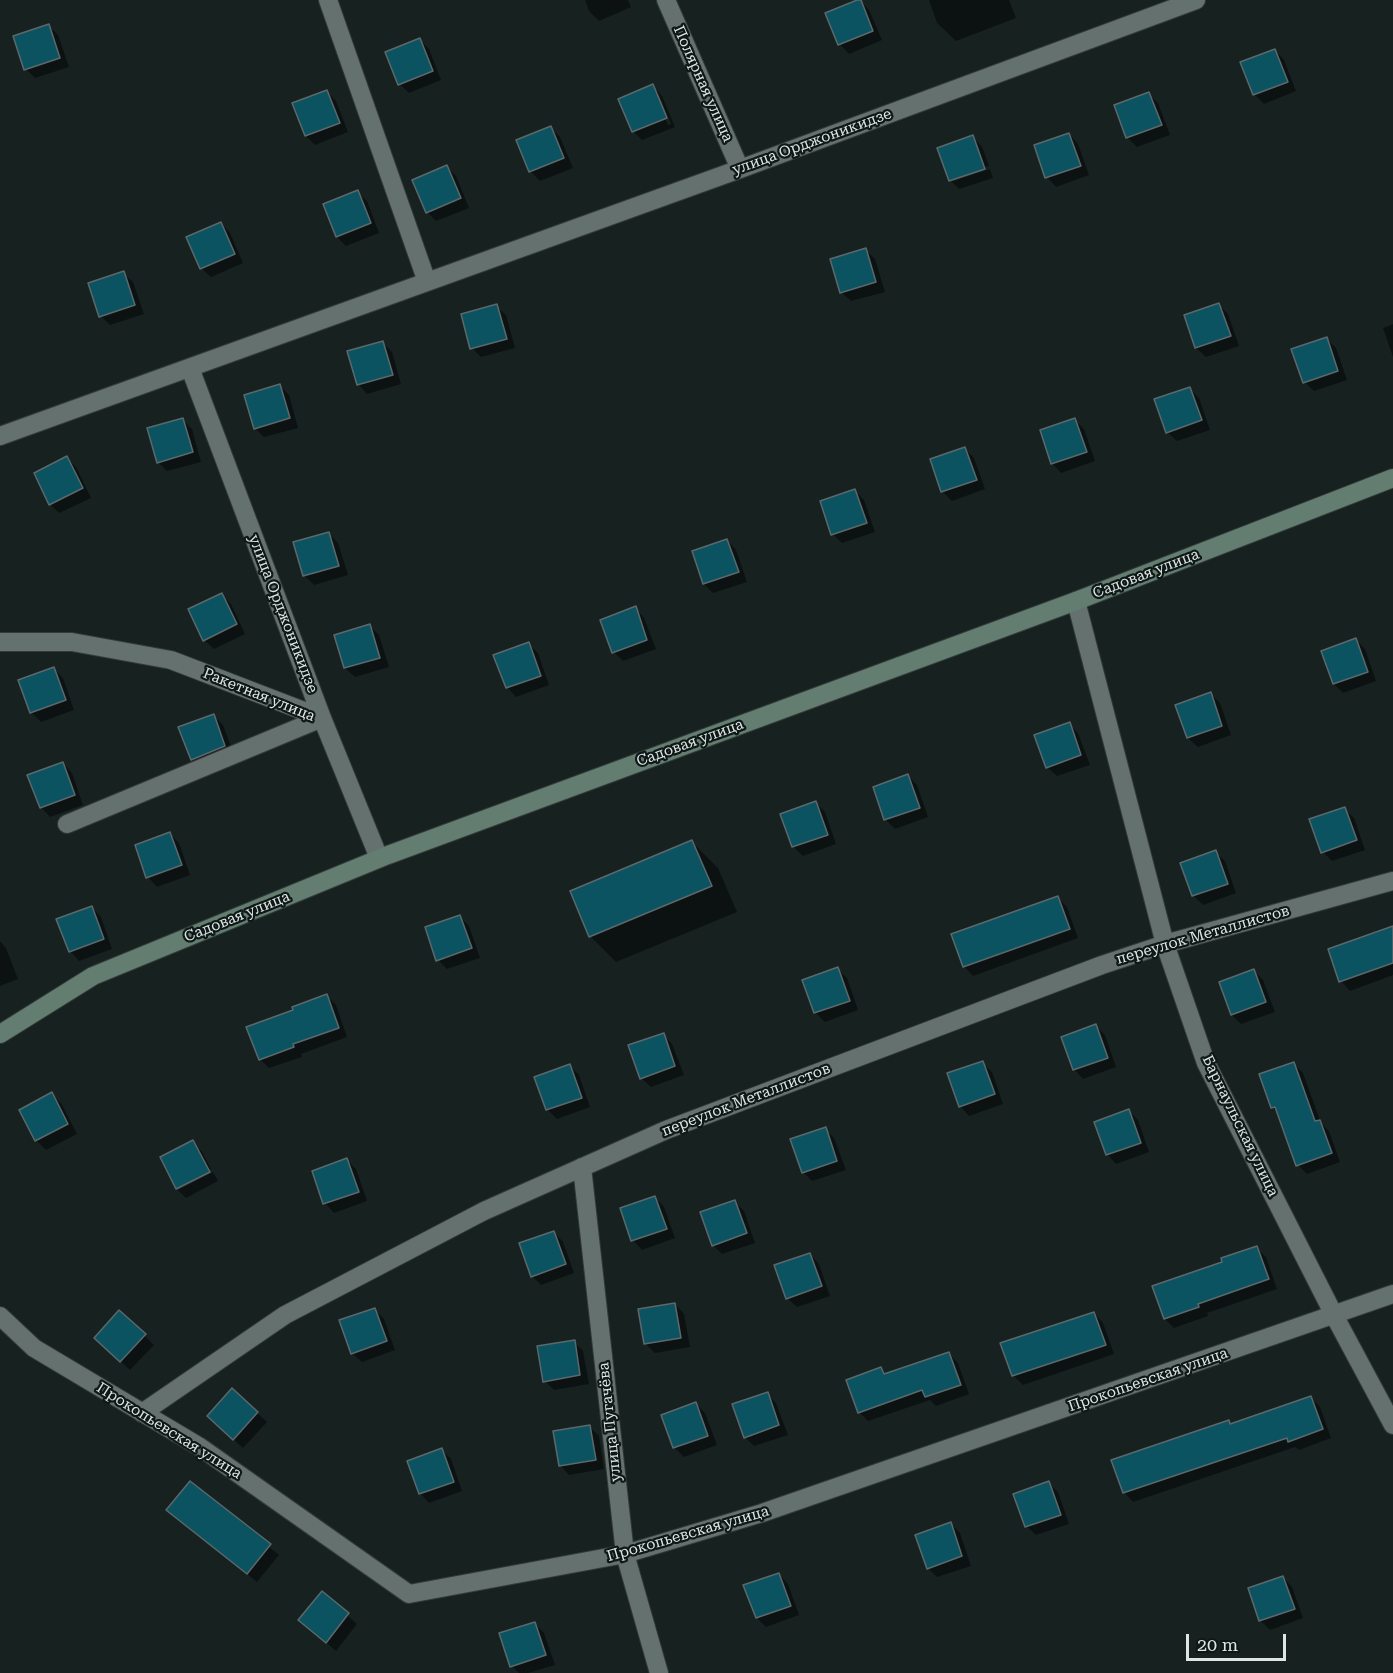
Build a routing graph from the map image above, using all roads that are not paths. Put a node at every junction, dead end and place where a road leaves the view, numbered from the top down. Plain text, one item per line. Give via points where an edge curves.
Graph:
1 (328, 0) edge
2 (666, 0) edge
3 (1196, 0) edge
4 (740, 169) junction
5 (427, 282) junction
6 (190, 368) junction
7 (0, 436) edge
8 (1393, 478) edge
9 (1076, 601) junction
10 (0, 642) edge
11 (322, 718) junction
12 (66, 824) dead end
13 (379, 858) junction
14 (1393, 881) edge
15 (1165, 944) junction
16 (0, 1034) edge
17 (582, 1167) junction
18 (1393, 1294) edge
19 (1334, 1315) junction
20 (0, 1316) edge
21 (142, 1413) junction
22 (1393, 1425) edge
23 (625, 1554) junction
24 (659, 1673) edge

1 - 5 street
2 - 4 street, Полярная улица
3 - 4 street, улица Орджоникидзе
4 - 5 street, улица Орджоникидзе
5 - 6 street, улица Орджоникидзе
6 - 7 street, улица Орджоникидзе
6 - 11 street, улица Орджоникидзе
8 - 9 street, Садовая улица
9 - 13 street, Садовая улица
9 - 15 street, Барнаульская улица
10 - 11 street, Ракетная улица via 72,642 171,660
11 - 12 street, Ракетная улица
11 - 13 street, улица Орджоникидзе
13 - 16 street, Садовая улица via 93,976
14 - 15 street, переулок Металлистов
15 - 17 street, переулок Металлистов via 677,1125
15 - 19 street, Барнаульская улица via 1206,1063
17 - 21 street, переулок Металлистов via 484,1211 285,1315
17 - 23 street, улица Пугачёва
18 - 19 street, Прокопьевская улица
19 - 22 street, Барнаульская улица
19 - 23 street, Прокопьевская улица via 762,1513
20 - 21 street, Прокопьевская улица via 33,1348
21 - 23 street, Прокопьевская улица via 200,1447 409,1594
23 - 24 street, улица Пугачёва

